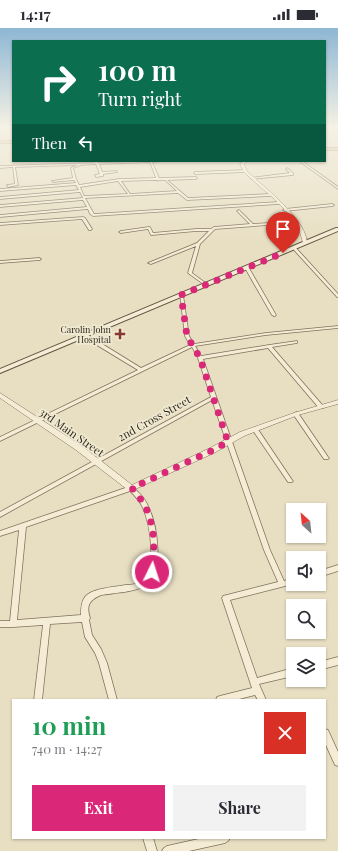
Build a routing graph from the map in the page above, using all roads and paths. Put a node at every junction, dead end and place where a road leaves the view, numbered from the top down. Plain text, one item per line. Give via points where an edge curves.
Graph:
1 (49, 165) edge
2 (77, 165) edge
3 (98, 165) edge
4 (152, 165) edge
5 (243, 165) edge
6 (306, 165) edge
7 (0, 167) edge
8 (14, 167) junction
9 (287, 169) dead end
10 (245, 171) junction
11 (116, 172) dead end
12 (101, 173) junction
13 (195, 173) dead end
14 (96, 176) dead end
15 (196, 178) dead end
16 (252, 178) junction
17 (75, 179) junction
18 (119, 180) junction
19 (158, 180) junction
20 (166, 180) junction
21 (53, 181) dead end
22 (78, 185) junction
23 (0, 186) edge
24 (338, 188) edge
25 (0, 190) edge
26 (80, 191) junction
27 (178, 192) junction
28 (270, 194) junction
29 (130, 195) junction
30 (0, 198) edge
31 (84, 198) junction
32 (40, 203) junction
33 (279, 203) junction
34 (332, 205) dead end
35 (0, 206) edge
36 (88, 208) junction
37 (285, 210) junction
38 (43, 212) junction
39 (239, 212) dead end
40 (93, 215) junction
41 (0, 216) edge
42 (83, 218) junction
43 (296, 222) junction
44 (0, 224) edge
45 (252, 224) junction
46 (90, 229) dead end
47 (338, 229) edge
48 (211, 230) junction
49 (121, 232) dead end
50 (305, 243) junction
51 (198, 244) junction
52 (295, 248) junction
53 (39, 259) dead end
54 (0, 262) edge
55 (150, 263) dead end
56 (247, 268) junction
57 (206, 285) junction
58 (181, 295) junction
59 (338, 296) edge
60 (274, 314) dead end
61 (338, 326) edge
62 (84, 335) junction
63 (295, 342) dead end
64 (193, 345) junction
65 (268, 346) junction
66 (200, 358) junction
67 (0, 370) edge
68 (142, 370) junction
69 (0, 395) edge
70 (214, 397) junction
71 (338, 402) edge
72 (321, 407) junction
73 (296, 414) junction
74 (37, 420) junction
75 (255, 429) junction
76 (0, 439) edge
77 (228, 442) junction
78 (326, 458) dead end
79 (96, 461) junction
80 (290, 482) dead end
81 (132, 488) junction
82 (0, 515) edge
83 (23, 526) junction
84 (0, 534) edge
85 (338, 568) edge
86 (326, 572) edge
87 (286, 583) edge
88 (282, 584) junction
89 (86, 618) junction
90 (47, 621) junction
91 (0, 624) edge
92 (13, 624) junction
93 (338, 661) edge
94 (326, 664) edge
95 (286, 675) edge
96 (256, 686) junction
97 (38, 699) edge
98 (113, 699) edge
99 (223, 699) edge
100 (262, 699) edge
101 (326, 735) edge
102 (338, 762) edge
103 (148, 839) edge
104 (220, 839) edge
105 (152, 851) edge
106 (166, 851) edge

1 - 8 street
2 - 17 street via 72,168
3 - 12 street
4 - 19 street
5 - 10 street
6 - 24 street
7 - 8 street
8 - 23 street via 17,185
9 - 16 street via 292,174
10 - 13 street
10 - 16 street
11 - 12 street
12 - 14 street via 102,176
15 - 20 street
16 - 28 street
17 - 21 street
17 - 22 street
18 - 19 street
18 - 22 street
18 - 29 street
19 - 20 street
20 - 27 street
22 - 25 street
22 - 26 street
26 - 30 street
26 - 31 street
27 - 28 street via 190,199
27 - 29 street
28 - 33 street
29 - 31 street
31 - 32 street
31 - 36 street
32 - 35 street
32 - 38 street
33 - 37 street
33 - 40 street
34 - 37 street
36 - 38 street
36 - 40 street
37 - 43 street
38 - 41 street
39 - 45 street
40 - 42 street
42 - 44 street
42 - 46 street
43 - 45 street
43 - 50 street via 305,237
45 - 48 street via 217,227
47 - 50 main road
48 - 49 street via 152,234 149,228
48 - 51 street
50 - 52 main road
51 - 55 street
51 - 57 street via 190,272
52 - 56 main road
52 - 59 street
53 - 54 street
56 - 57 main road
56 - 60 street
57 - 58 main road
58 - 62 main road
58 - 64 street via 187,336
61 - 64 street
62 - 67 main road
62 - 68 street
63 - 65 street
64 - 66 street
64 - 68 street
65 - 66 street
65 - 72 street
66 - 70 street
68 - 74 street
69 - 74 street, 3rd Main Street
70 - 77 street
70 - 79 street, 2nd Cross Street
71 - 72 street
72 - 73 street
73 - 75 street
73 - 78 street
74 - 76 street
74 - 79 street, 3rd Main Street
75 - 77 street
75 - 80 street
77 - 81 street
77 - 88 street
79 - 81 street, 3rd Main Street
79 - 82 street, 2nd Cross Street
81 - 83 street
81 - 89 street via 146,507 153,534 152,572 144,583 89,597 85,604
83 - 84 street
83 - 92 street
85 - 86 street
87 - 88 street
88 - 96 street via 226,598
89 - 90 street
89 - 98 street via 88,636 97,650
90 - 92 street
90 - 97 street
91 - 92 street
93 - 94 street
95 - 96 street
96 - 99 street
96 - 100 street
101 - 102 street
103 - 105 street
104 - 106 street

